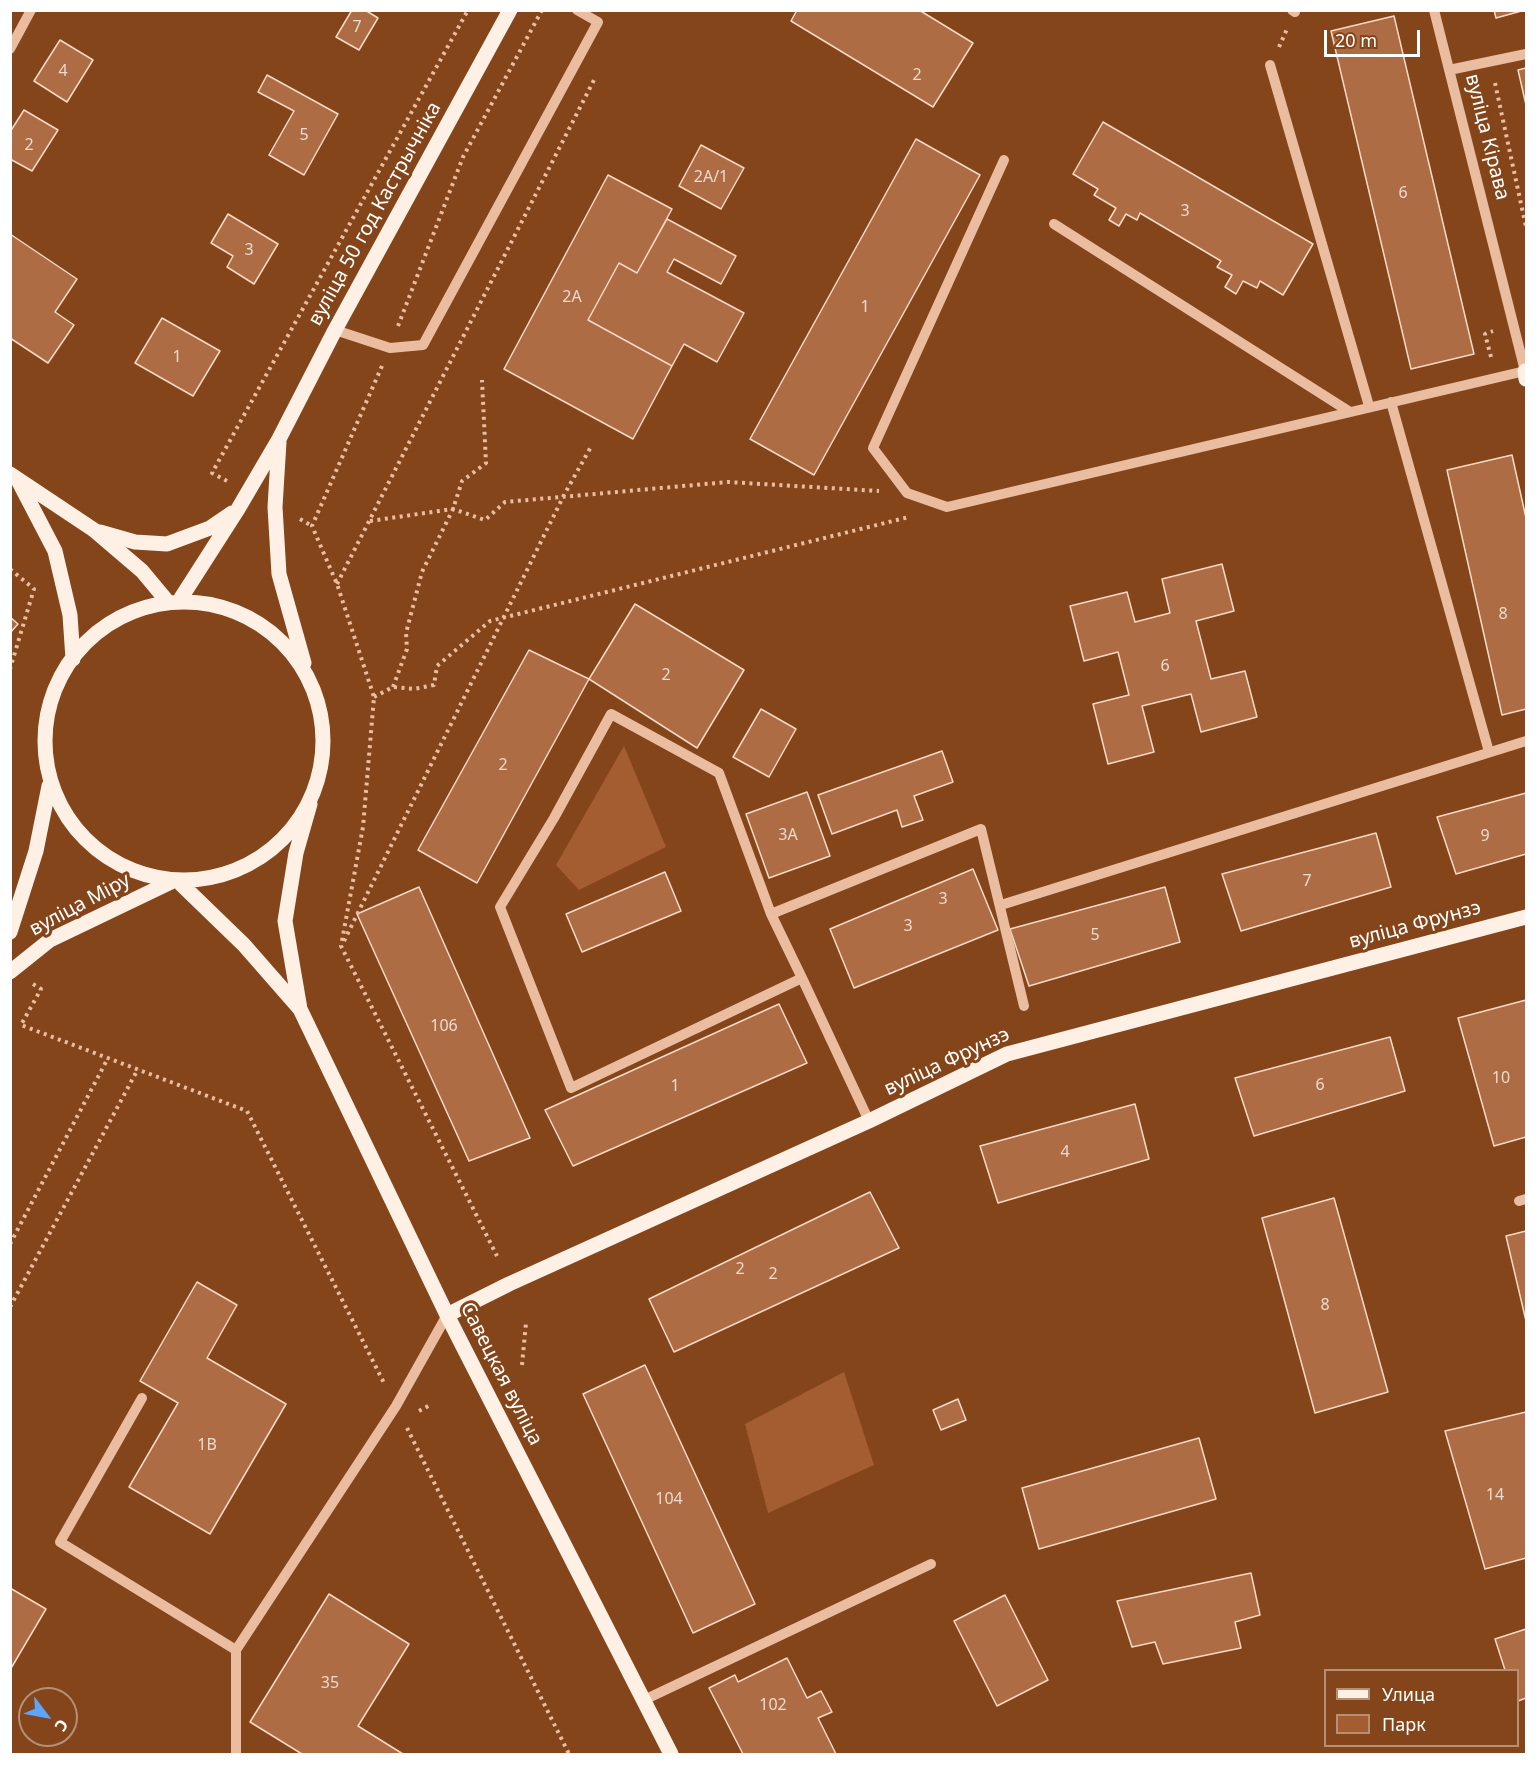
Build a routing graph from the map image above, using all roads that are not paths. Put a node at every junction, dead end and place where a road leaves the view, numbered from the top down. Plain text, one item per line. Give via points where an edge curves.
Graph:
1 (31, 10) edge
2 (510, 10) edge
3 (577, 10) edge
4 (1434, 10) edge
5 (10, 49) edge
6 (1527, 54) edge
7 (1270, 65) road end
8 (1449, 70) junction
9 (1004, 160) dead end
10 (1054, 224) dead end
11 (335, 330) junction
12 (1526, 373) edge
13 (1391, 402) junction
14 (1370, 406) junction
15 (1350, 412) junction
16 (279, 439) junction
17 (14, 477) edge
18 (238, 509) junction
19 (94, 530) junction
20 (174, 600) junction
21 (73, 660) junction
22 (308, 674) junction
23 (1527, 741) edge
24 (1489, 752) junction
25 (49, 786) junction
26 (310, 804) junction
27 (177, 883) junction
28 (1001, 905) junction
29 (771, 914) junction
30 (1527, 917) edge
31 (10, 932) edge
32 (10, 972) edge
33 (802, 978) junction
34 (1024, 1006) dead end
35 (300, 1009) junction
36 (869, 1121) junction
37 (447, 1315) junction
38 (142, 1398) dead end
39 (931, 1564) dead end
40 (236, 1650) junction
41 (644, 1701) junction
42 (236, 1755) edge
43 (671, 1755) edge

1 - 5 street
2 - 11 main road, вуліца 50 год Кастрычніка
3 - 11 street via 598,22 423,345 390,348
4 - 8 street, вуліца Кірава
6 - 8 street
7 - 14 street
8 - 12 street, вуліца Кірава
9 - 15 street via 873,448 907,493 947,507
10 - 15 street
11 - 16 main road, вуліца 50 год Кастрычніка
12 - 13 street
13 - 14 street
13 - 24 street
14 - 15 street
16 - 18 main road, вуліца 50 год Кастрычніка
16 - 22 main road, вуліца 50 год Кастрычніка via 275,507 279,574
17 - 19 main road
17 - 21 main road via 55,551 70,615
18 - 19 main road via 210,528 167,544 135,542
18 - 20 main road, вуліца 50 год Кастрычніка
19 - 20 main road
20 - 21 main road via 121,617
20 - 22 main road via 203,600 263,625 285,643
21 - 25 main road via 55,687 47,709 44,758
22 - 26 main road, Савецкая вуліца via 320,701 325,739
23 - 24 street
24 - 28 street
25 - 27 main road via 74,829 100,853 132,871
25 - 31 main road, вуліца Міру via 36,851
26 - 27 main road via 266,854 205,880
26 - 35 main road, Савецкая вуліца via 296,853 285,921
27 - 32 main road, вуліца Міру via 50,940
27 - 35 main road, Савецкая вуліца via 244,945
28 - 29 street via 981,829
28 - 34 street
29 - 33 street
29 - 33 street via 719,773 611,714 500,907 571,1088
30 - 36 main road, вуліца Фрунзэ via 1007,1054
33 - 36 street
35 - 37 main road, Савецкая вуліца
36 - 37 main road, вуліца Фрунзэ
37 - 40 street via 396,1406
37 - 41 main road, Савецкая вуліца
38 - 40 street via 60,1542
39 - 41 street
40 - 42 street
41 - 43 main road, Савецкая вуліца

